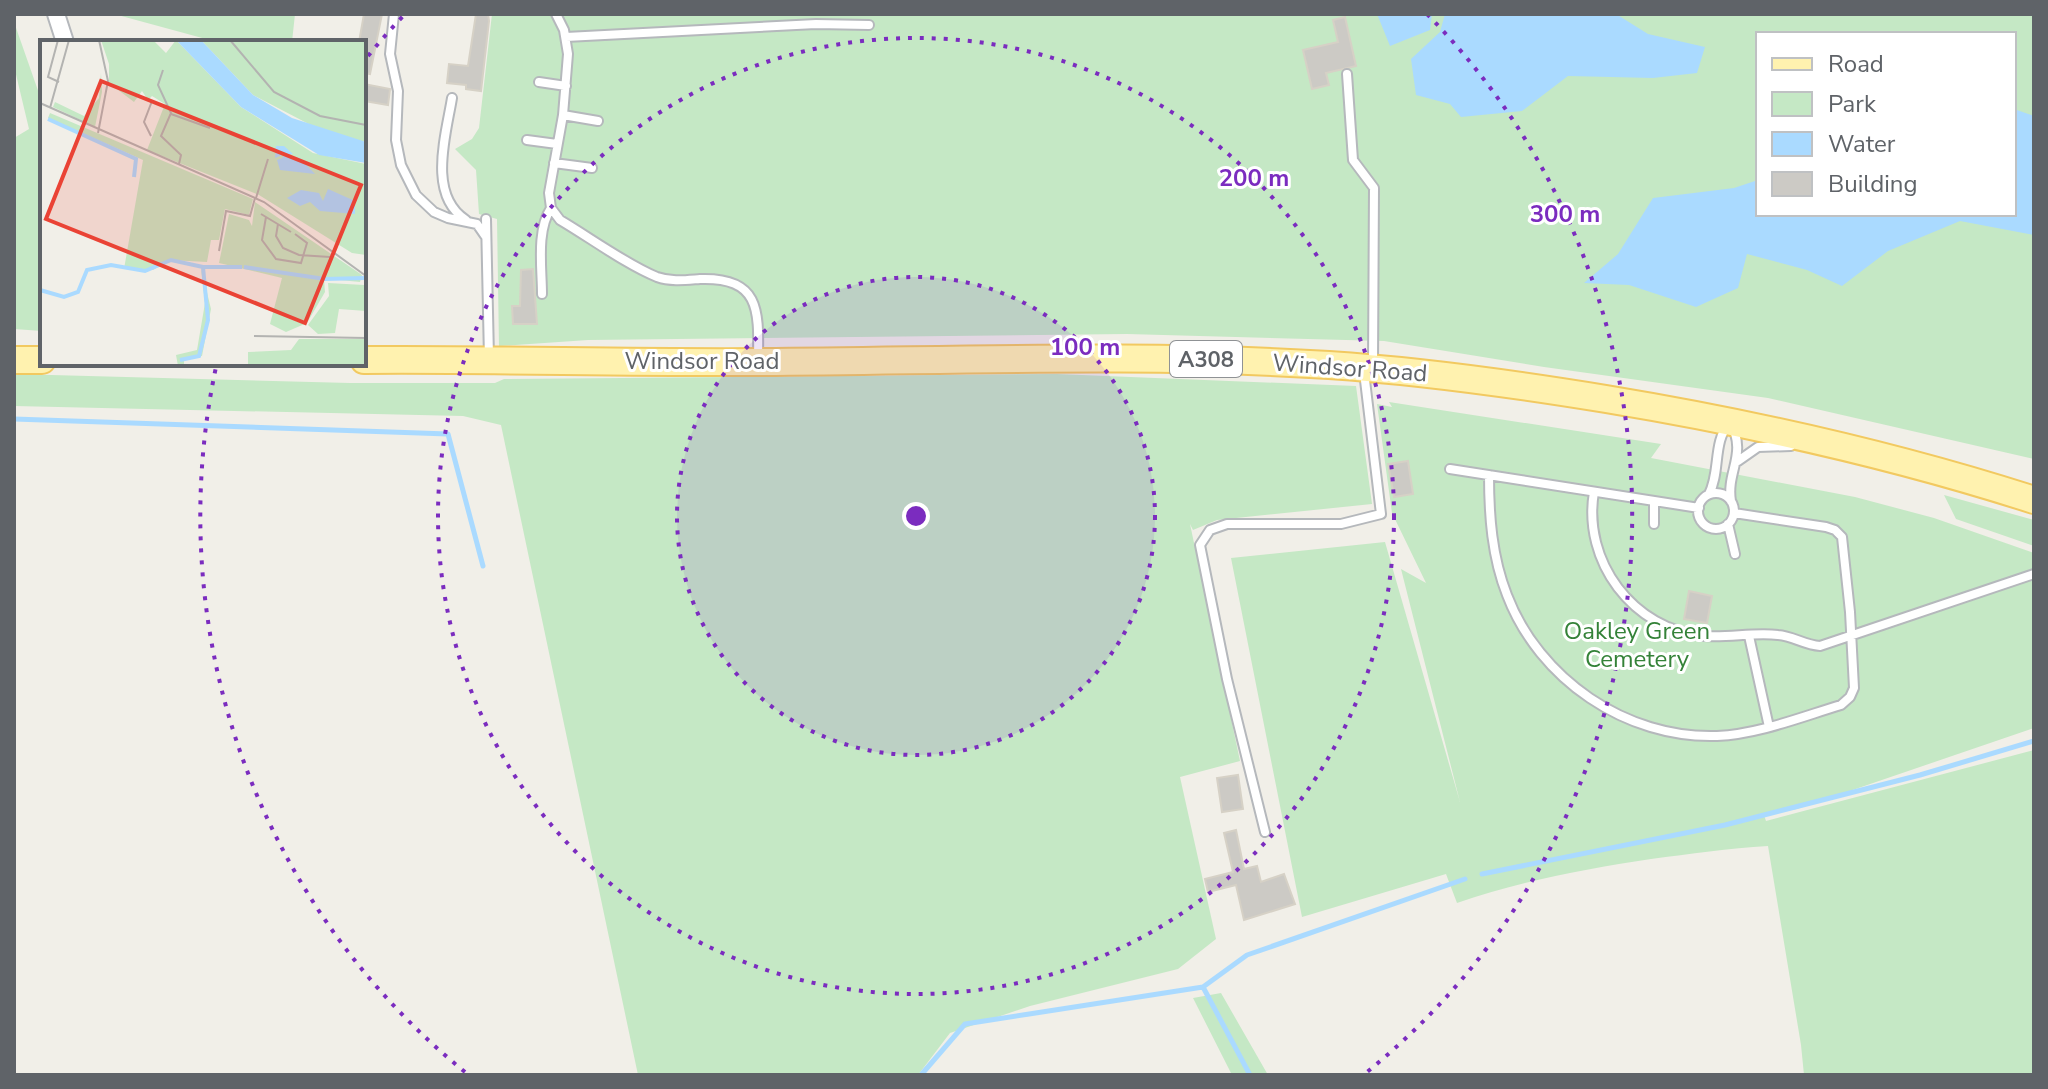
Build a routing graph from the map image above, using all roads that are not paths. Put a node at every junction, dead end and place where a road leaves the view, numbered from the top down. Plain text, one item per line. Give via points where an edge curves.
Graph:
1 (56, 14) edge
2 (394, 14) edge
3 (556, 14) edge
4 (772, 14) edge
5 (869, 25) dead end
6 (770, 27) junction
7 (566, 37) junction
8 (64, 40) edge
9 (1347, 74) dead end
10 (539, 82) dead end
11 (566, 86) junction
12 (452, 98) dead end
13 (563, 115) junction
14 (598, 121) dead end
15 (527, 140) dead end
16 (557, 144) junction
17 (554, 163) junction
18 (592, 168) dead end
19 (551, 208) junction
20 (486, 219) dead end
21 (468, 221) junction
22 (486, 237) junction
23 (542, 294) dead end
24 (489, 359) junction
25 (14, 360) edge
26 (40, 360) edge
27 (366, 360) edge
28 (758, 362) junction
29 (1368, 368) junction
30 (1730, 422) junction
31 (1832, 445) junction
32 (1737, 462) junction
33 (1450, 469) dead end
34 (1489, 475) junction
35 (1594, 492) junction
36 (1709, 494) junction
37 (2034, 500) edge
38 (1654, 501) junction
39 (1731, 501) junction
40 (1699, 508) junction
41 (1734, 513) junction
42 (1654, 524) dead end
43 (1728, 524) junction
44 (1735, 554) dead end
45 (2034, 574) edge
46 (1850, 635) junction
47 (1749, 636) junction
48 (1769, 727) junction
49 (1265, 832) dead end

1 - 8 street
2 - 21 lane via 390,54 398,91 401,165 416,195 429,207 441,216
3 - 7 lane
4 - 6 lane
5 - 6 lane
6 - 7 lane
7 - 11 lane
9 - 29 lane via 1353,160 1374,188
10 - 11 lane
11 - 13 lane
12 - 21 lane via 442,173 449,201
13 - 14 lane
13 - 16 lane
15 - 16 lane
16 - 17 lane
17 - 18 lane
17 - 19 lane
19 - 23 lane via 543,235
19 - 28 lane via 560,220 654,275 741,286 756,308
20 - 22 lane
21 - 22 lane
22 - 24 lane
24 - 27 main road, Windsor Road / A308
24 - 28 main road, Windsor Road / A308
25 - 26 main road
28 - 29 main road, Windsor Road / A308 via 1174,359
29 - 30 main road, Windsor Road / A308 via 1543,389
29 - 49 lane via 1381,514 1341,524 1227,524 1210,530 1200,545
30 - 31 main road, Windsor Road / A308
30 - 32 lane via 1739,443
30 - 36 lane via 1719,442 1717,474
31 - 32 lane via 1758,447
31 - 37 main road, Windsor Road / A308
32 - 39 lane
33 - 34 lane
34 - 35 lane
34 - 48 lane via 1491,527 1507,595 1531,641 1555,670 1605,708 1659,729 1714,736
35 - 38 lane
35 - 47 lane via 1592,526 1599,556 1632,604 1685,633
36 - 39 lane
36 - 40 lane
38 - 40 lane
38 - 42 lane
39 - 41 lane
40 - 43 lane via 1708,526
41 - 43 lane
41 - 46 lane via 1839,533 1845,547
43 - 44 lane
45 - 46 lane
46 - 47 lane via 1820,646 1775,634
46 - 48 lane via 1850,697 1841,705
47 - 48 lane

